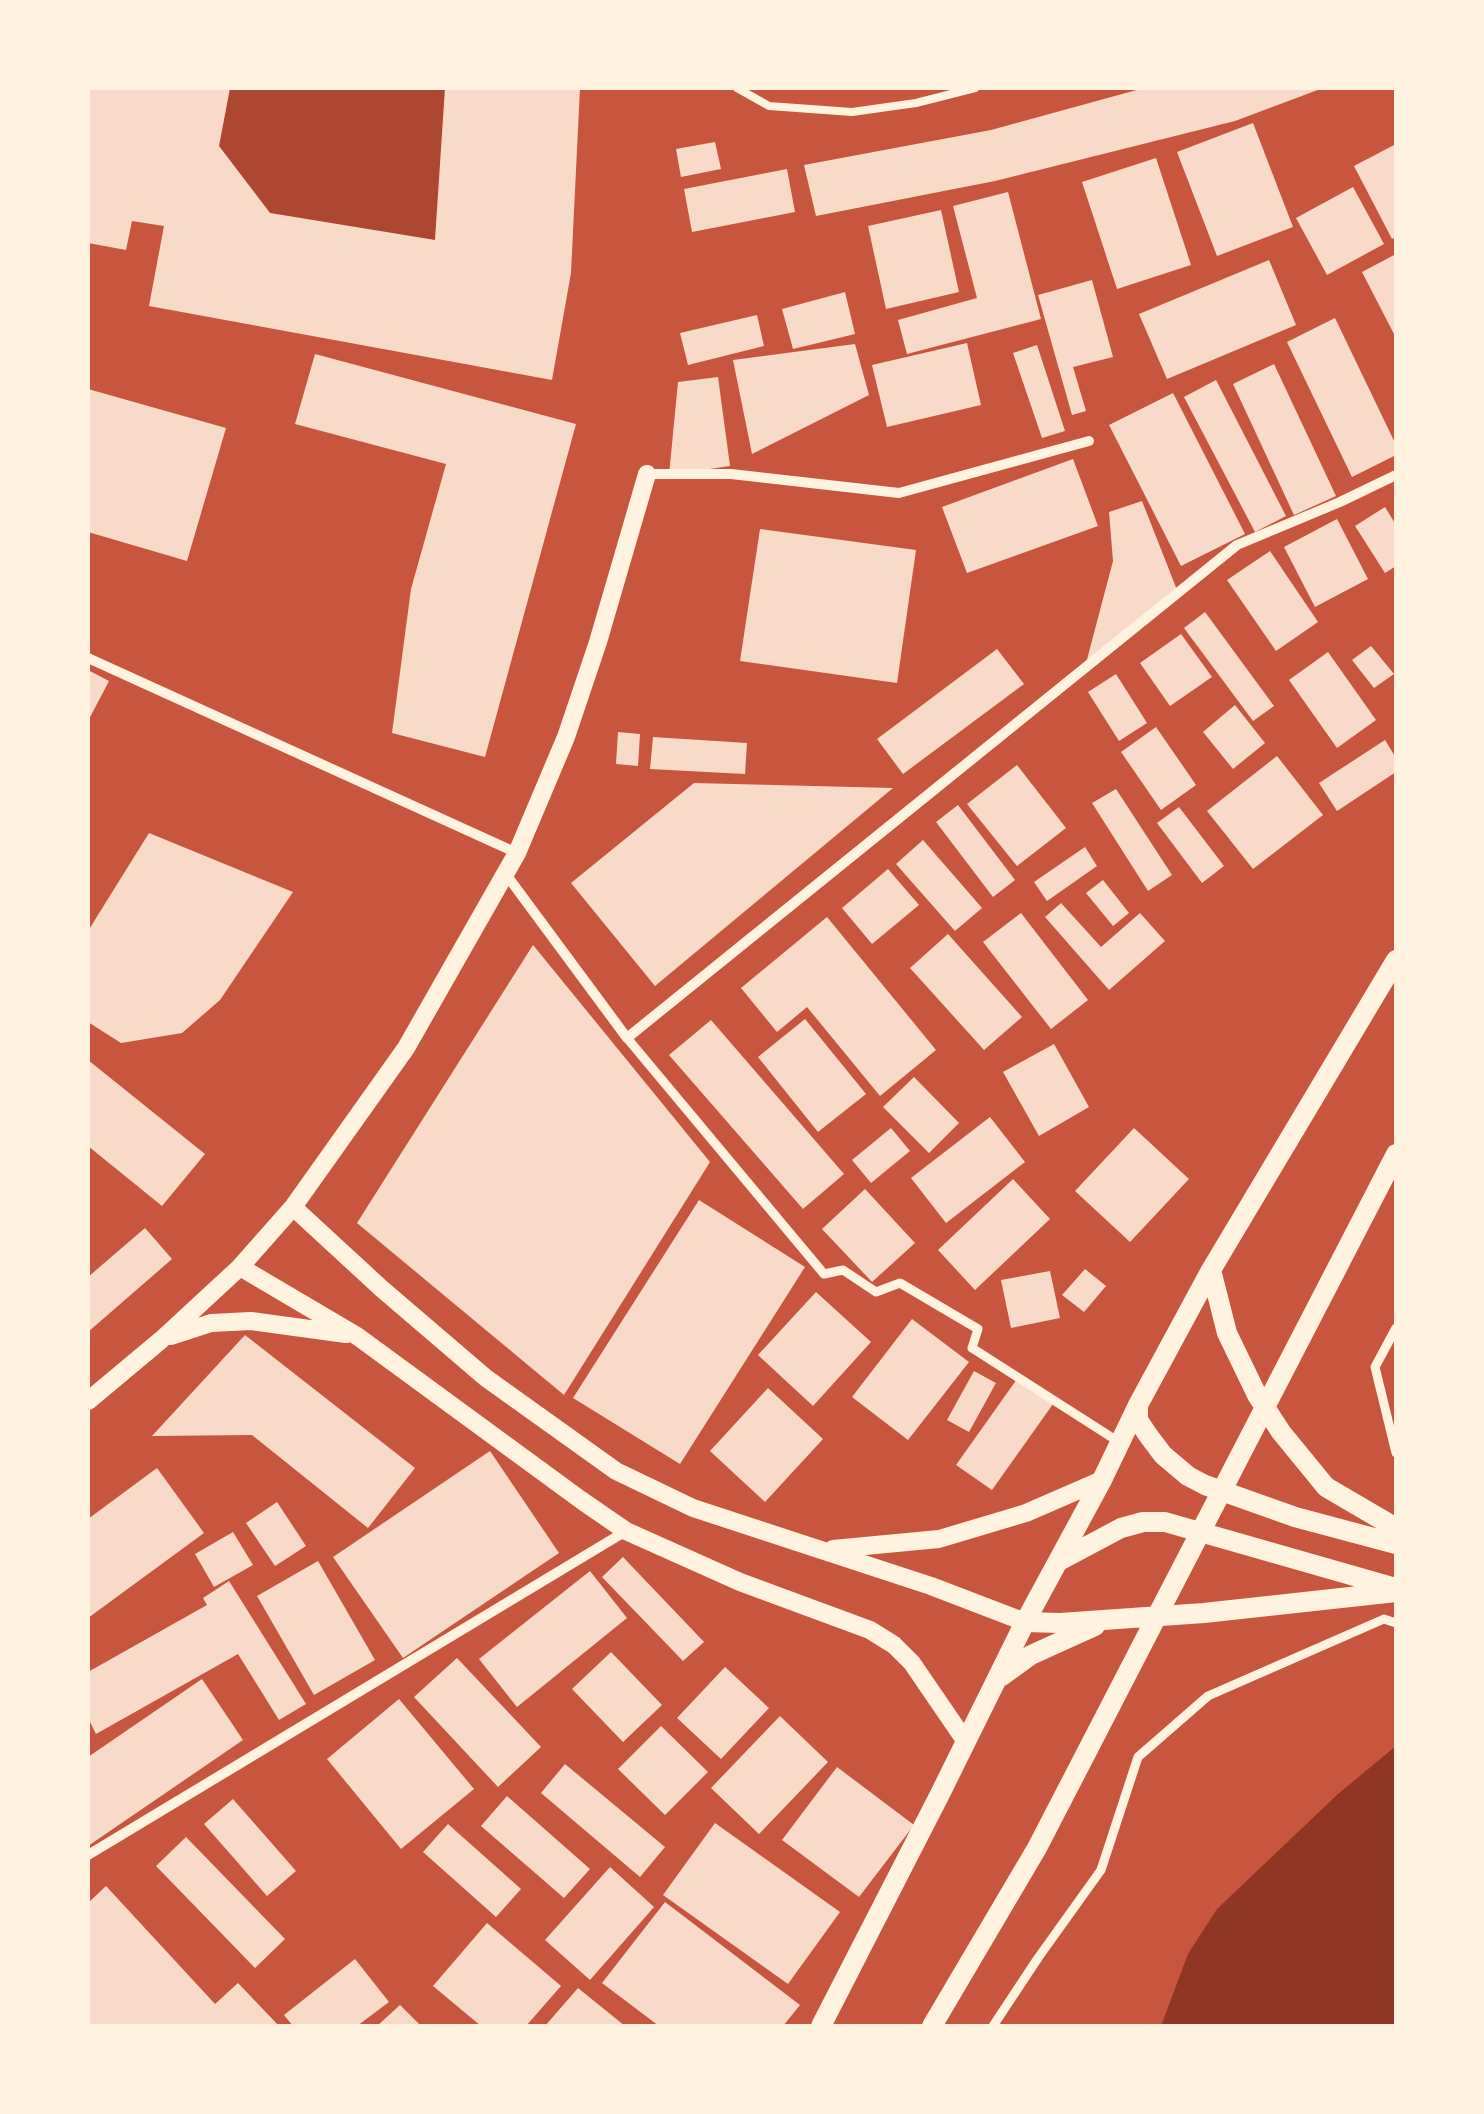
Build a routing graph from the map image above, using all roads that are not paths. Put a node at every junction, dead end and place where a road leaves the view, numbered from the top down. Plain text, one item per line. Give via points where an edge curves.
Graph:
1 (737, 88) edge
2 (975, 88) edge
3 (1089, 441) dead end
4 (647, 474) joint
5 (1396, 475) edge
6 (88, 658) edge
7 (517, 854) junction
8 (505, 873) junction
9 (1396, 960) edge
10 (626, 1038) junction
11 (1396, 1154) edge
12 (293, 1207) junction
13 (240, 1267) junction
14 (1210, 1270) junction
15 (1396, 1328) edge
16 (357, 1336) junction
17 (160, 1340) junction
18 (88, 1401) edge
19 (1138, 1405) junction
20 (1119, 1442) junction
21 (1396, 1454) edge
22 (1102, 1480) junction
23 (1396, 1528) edge
24 (626, 1531) junction
25 (1396, 1544) edge
26 (822, 1550) junction
27 (1057, 1562) junction
28 (1396, 1590) edge
29 (1110, 1619) junction
30 (1025, 1622) junction
31 (1396, 1622) edge
32 (996, 1680) junction
33 (966, 1742) junction
34 (88, 1856) edge
35 (821, 2026) edge
36 (932, 2026) edge
37 (993, 2026) edge

1 - 2 lane via 770,106 852,112
3 - 4 street via 899,493 731,474
4 - 7 street via 566,737
5 - 10 street via 1237,545
6 - 7 street
7 - 8 street
8 - 10 street
8 - 12 street via 406,1048
9 - 14 main road
10 - 20 street via 824,1274 843,1270 876,1292 900,1283 978,1329 972,1348
11 - 36 main road via 1036,1848
12 - 13 street
12 - 26 street via 486,1378 616,1471 693,1508
13 - 16 street
13 - 17 street
14 - 19 main road
14 - 23 main road via 1227,1334 1281,1432 1326,1487
15 - 21 street via 1375,1367
16 - 17 street via 251,1321 211,1323
16 - 24 street
17 - 18 street
19 - 20 main road
19 - 25 main road via 1138,1420 1188,1476 1295,1518
20 - 22 main road
22 - 26 street via 1026,1513 939,1539
22 - 27 main road
24 - 33 street via 870,1630 912,1663
24 - 34 street
26 - 30 street
27 - 28 main road via 1121,1528 1165,1522
27 - 30 main road
28 - 29 main road
29 - 30 main road
29 - 32 main road via 1031,1654
30 - 32 main road
31 - 37 street via 1384,1619 1208,1696 1138,1758 1101,1870
32 - 33 main road
33 - 35 main road

